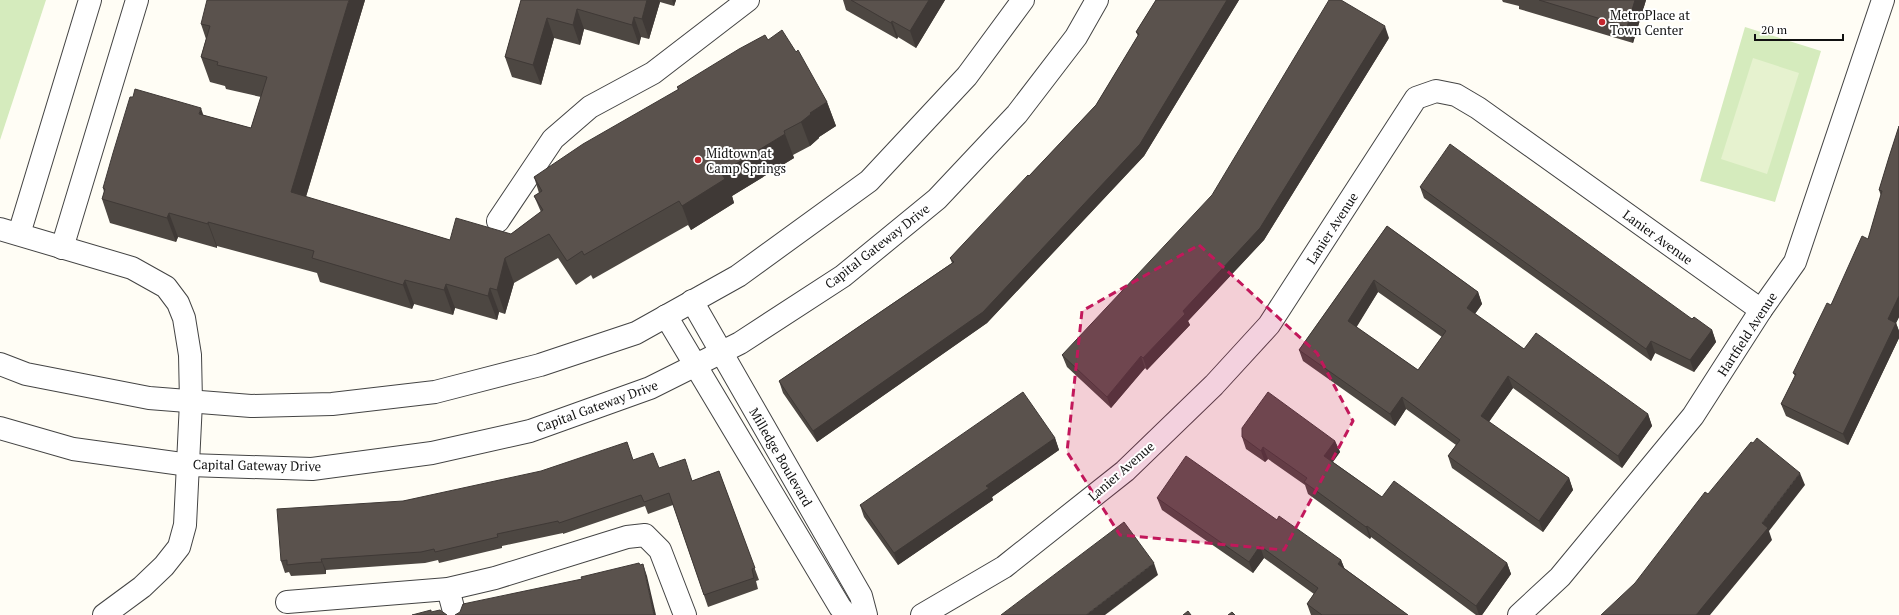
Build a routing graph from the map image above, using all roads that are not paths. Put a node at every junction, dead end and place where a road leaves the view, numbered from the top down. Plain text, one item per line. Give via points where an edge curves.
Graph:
1 (90, 0) edge
2 (137, 0) edge
3 (748, 0) edge
4 (1023, 0) edge
5 (1097, 0) edge
6 (1883, 0) edge
7 (498, 221) dead end
8 (9, 232) edge
9 (62, 248) junction
10 (692, 301) junction
11 (1761, 310) junction
12 (666, 316) junction
13 (721, 352) junction
14 (0, 364) edge
15 (695, 365) junction
16 (191, 402) junction
17 (0, 428) edge
18 (189, 465) junction
19 (448, 589) junction
20 (287, 602) dead end
21 (104, 615) edge
22 (455, 615) edge
23 (685, 615) edge
24 (847, 615) edge
25 (866, 615) edge
26 (922, 615) edge
27 (1519, 615) edge

1 - 8 street
2 - 9 street
3 - 7 street via 653,73 590,107 553,139
4 - 10 street via 967,76 869,181 738,276
5 - 13 street, Capital Gateway Drive via 1076,36 1018,114 937,199 843,276 740,343
6 - 11 street, Hartfield Avenue via 1795,262
8 - 9 street
9 - 16 street via 132,268 166,287 178,303 184,318 190,354
10 - 12 street
10 - 13 street, Milledge Boulevard
11 - 26 street, Lanier Avenue via 1478,108 1456,95 1436,90 1416,98 1269,325 1214,385 1125,471 1004,567
11 - 27 street, Hartfield Avenue via 1693,416 1560,577
12 - 15 street, Milledge Boulevard
12 - 16 street via 636,333 540,365 435,392 332,404 251,406
13 - 15 street, Capital Gateway Drive
13 - 25 street, Milledge Boulevard via 861,596
14 - 16 street via 26,374 148,398
15 - 18 street, Capital Gateway Drive via 650,388 530,431 432,453 312,469
15 - 24 street, Milledge Boulevard
16 - 18 street
17 - 18 street, Capital Gateway Drive via 73,449
18 - 21 street via 185,525 179,547 142,587
19 - 20 street
19 - 22 street
19 - 23 street via 496,578 627,537 645,534 660,550

